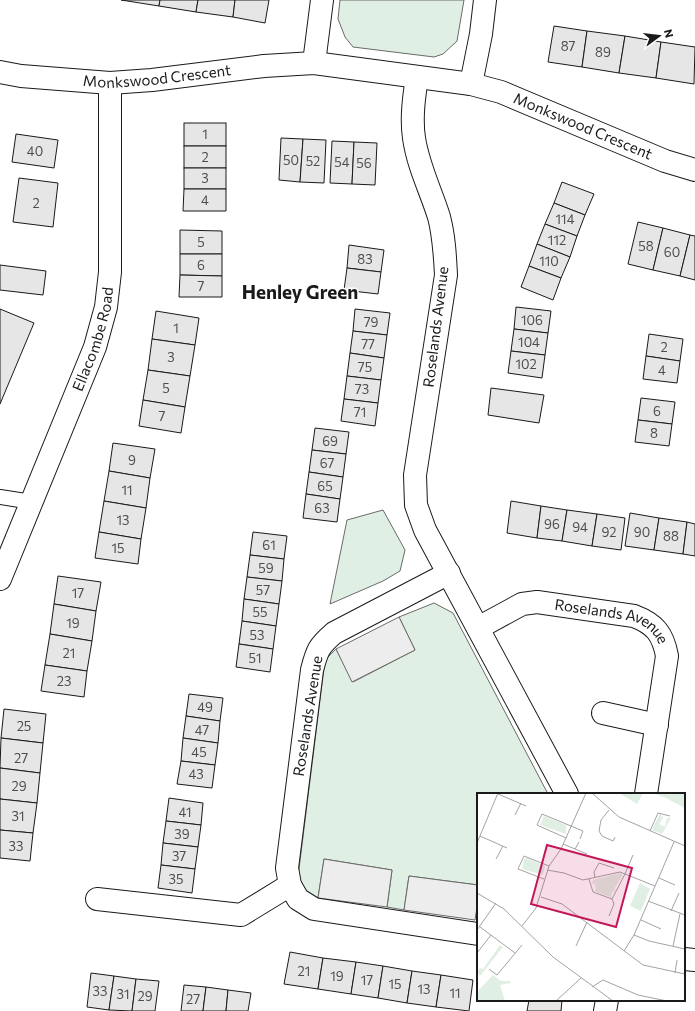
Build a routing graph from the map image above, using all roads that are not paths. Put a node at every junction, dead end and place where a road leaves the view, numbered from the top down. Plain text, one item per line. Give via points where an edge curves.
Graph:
1 (322, 0) edge
2 (485, 0) edge
3 (314, 63) junction
4 (0, 72) edge
5 (417, 77) junction
6 (110, 83) junction
7 (471, 84) junction
8 (695, 170) edge
9 (0, 497) edge
10 (32, 502) junction
11 (449, 574) junction
12 (0, 579) edge
13 (478, 628) junction
14 (603, 713) dead end
15 (657, 725) junction
16 (566, 793) edge
17 (646, 793) edge
18 (290, 885) junction
19 (97, 899) dead end
20 (477, 934) edge
21 (685, 959) edge
22 (695, 960) edge
23 (607, 1001) edge
24 (605, 1011) edge

1 - 3 street
2 - 7 street
3 - 5 street, Monkswood Crescent
3 - 6 street, Monkswood Crescent
4 - 6 street, Monkswood Crescent
5 - 7 street, Monkswood Crescent
5 - 11 street, Roselands Avenue via 413,108 414,138 439,218 446,275 415,475 416,505 425,530
6 - 10 street, Ellacombe Road via 110,272 106,307 96,347
7 - 8 street, Monkswood Crescent via 501,92 665,161
9 - 10 lane
10 - 12 street, Ellacombe Road
11 - 13 street, Roselands Avenue
11 - 18 street, Roselands Avenue via 334,633 322,643 316,654 287,868
13 - 15 street, Roselands Avenue via 522,604 537,602 634,616 647,621 664,643 667,656
13 - 16 street, Roselands Avenue
14 - 15 street
15 - 17 street, Roselands Avenue
18 - 19 street via 241,915
18 - 20 street, Roselands Avenue via 298,899 314,909
21 - 22 street
23 - 24 street

